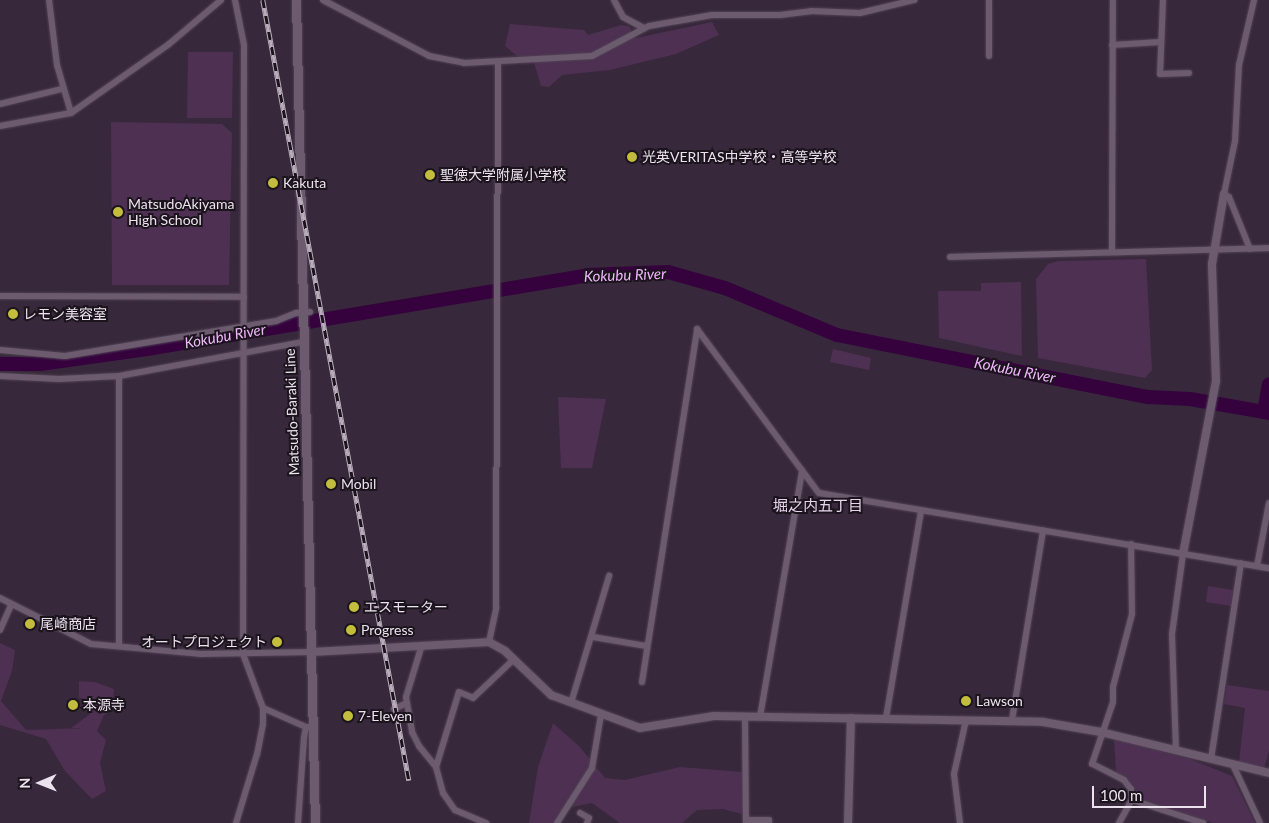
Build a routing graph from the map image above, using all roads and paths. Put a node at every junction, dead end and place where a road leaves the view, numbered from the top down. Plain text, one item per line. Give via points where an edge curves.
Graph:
1 (49, 0) edge
2 (221, 0) edge
3 (235, 0) edge
4 (296, 0) edge
5 (323, 0) edge
6 (614, 0) edge
7 (914, 0) edge
8 (989, 0) edge
9 (1113, 0) edge
10 (1163, 0) edge
11 (1254, 0) edge
12 (644, 28) junction
13 (1160, 42) junction
14 (1112, 45) junction
15 (989, 56) dead end
16 (498, 63) junction
17 (1189, 73) dead end
18 (62, 89) junction
19 (0, 104) edge
20 (71, 112) junction
21 (0, 126) edge
22 (1224, 194) junction
23 (1269, 248) edge
24 (1250, 249) junction
25 (1112, 250) junction
26 (1214, 250) junction
27 (950, 257) dead end
28 (0, 296) edge
29 (244, 297) junction
30 (306, 312) junction
31 (244, 326) junction
32 (304, 342) junction
33 (0, 350) edge
34 (244, 354) junction
35 (0, 376) edge
36 (119, 376) junction
37 (802, 471) junction
38 (1269, 502) edge
39 (921, 511) junction
40 (1043, 531) junction
41 (1131, 544) junction
42 (1183, 554) junction
43 (1241, 563) junction
44 (1257, 566) junction
45 (1269, 568) edge
46 (609, 576) dead end
47 (0, 598) edge
48 (11, 606) junction
49 (0, 630) edge
50 (593, 637) junction
51 (489, 642) junction
52 (119, 646) junction
53 (646, 646) junction
54 (421, 648) junction
55 (312, 652) junction
56 (243, 654) junction
57 (514, 660) junction
58 (642, 682) dead end
59 (407, 702) junction
60 (571, 704) junction
61 (263, 708) junction
62 (394, 708) dead end
63 (602, 715) junction
64 (745, 716) junction
65 (760, 717) junction
66 (851, 718) junction
67 (886, 718) junction
68 (966, 720) junction
69 (1012, 720) junction
70 (310, 727) junction
71 (1101, 732) junction
72 (1176, 750) junction
73 (1211, 760) junction
74 (1233, 765) junction
75 (436, 767) junction
76 (1269, 772) edge
77 (1132, 800) junction
78 (580, 812) dead end
79 (746, 822) edge
80 (236, 823) edge
81 (298, 823) edge
82 (315, 823) edge
83 (486, 823) edge
84 (557, 823) edge
85 (587, 823) edge
86 (769, 823) edge
87 (848, 823) edge
88 (960, 823) edge
89 (1118, 823) edge
90 (1203, 823) edge
91 (1260, 823) edge

1 - 18 street
2 - 20 street via 169,44
3 - 29 street via 244,45
4 - 30 main road, Matsudo-Baraki Line
5 - 16 street via 429,56 464,63
6 - 12 street via 623,17
7 - 12 street via 860,13 811,11 780,15 712,15
8 - 15 street
9 - 14 street
10 - 13 street
11 - 22 street via 1240,65 1236,134
12 - 16 street via 592,56
13 - 14 street
13 - 17 street via 1160,74
14 - 25 street
16 - 51 street via 496,608
18 - 19 street
18 - 20 street
20 - 21 street
22 - 24 street via 1230,197
22 - 26 street
23 - 24 street
24 - 26 street
25 - 26 street
25 - 27 street
26 - 42 street via 1215,388
28 - 29 street
29 - 31 street
30 - 31 street
30 - 32 main road, Matsudo-Baraki Line
31 - 33 street via 64,356
31 - 34 street
32 - 34 street
32 - 55 main road, Matsudo-Baraki Line
34 - 36 street
34 - 56 street
35 - 36 street
36 - 52 street
37 - 39 street via 819,493
37 - 53 street via 697,329
37 - 65 street
38 - 44 street
39 - 40 street
39 - 67 street
40 - 41 street
40 - 69 street
41 - 42 street
41 - 71 street via 1132,614 1113,687 1113,702
42 - 43 street
42 - 72 street via 1172,634
43 - 44 street
43 - 73 street
44 - 45 street
46 - 50 street
47 - 48 street
48 - 49 street
48 - 52 street via 85,642
50 - 53 street
50 - 60 street
51 - 54 street
51 - 57 street
52 - 56 street via 169,653
53 - 58 street
54 - 55 street
54 - 59 street
55 - 56 street
55 - 70 main road, Matsudo-Baraki Line
56 - 61 street
57 - 60 street via 539,686
57 - 75 street via 474,698 459,692
59 - 62 street
59 - 75 street via 418,746
60 - 63 street
61 - 70 street
61 - 80 street via 257,754
63 - 64 street via 640,728 714,716
63 - 84 street via 592,768
64 - 65 street
64 - 79 street
65 - 66 street
66 - 67 street
66 - 87 street
67 - 68 street
68 - 69 street
68 - 88 street via 954,774
69 - 71 street via 1053,722
70 - 81 street
70 - 82 main road, Matsudo-Baraki Line
71 - 72 street
71 - 77 street via 1092,764 1124,780 1131,789
72 - 73 street
73 - 74 street
74 - 76 street
74 - 91 street
75 - 83 street via 443,793 455,810
77 - 89 street
77 - 90 street
78 - 85 street via 589,818
79 - 86 street

